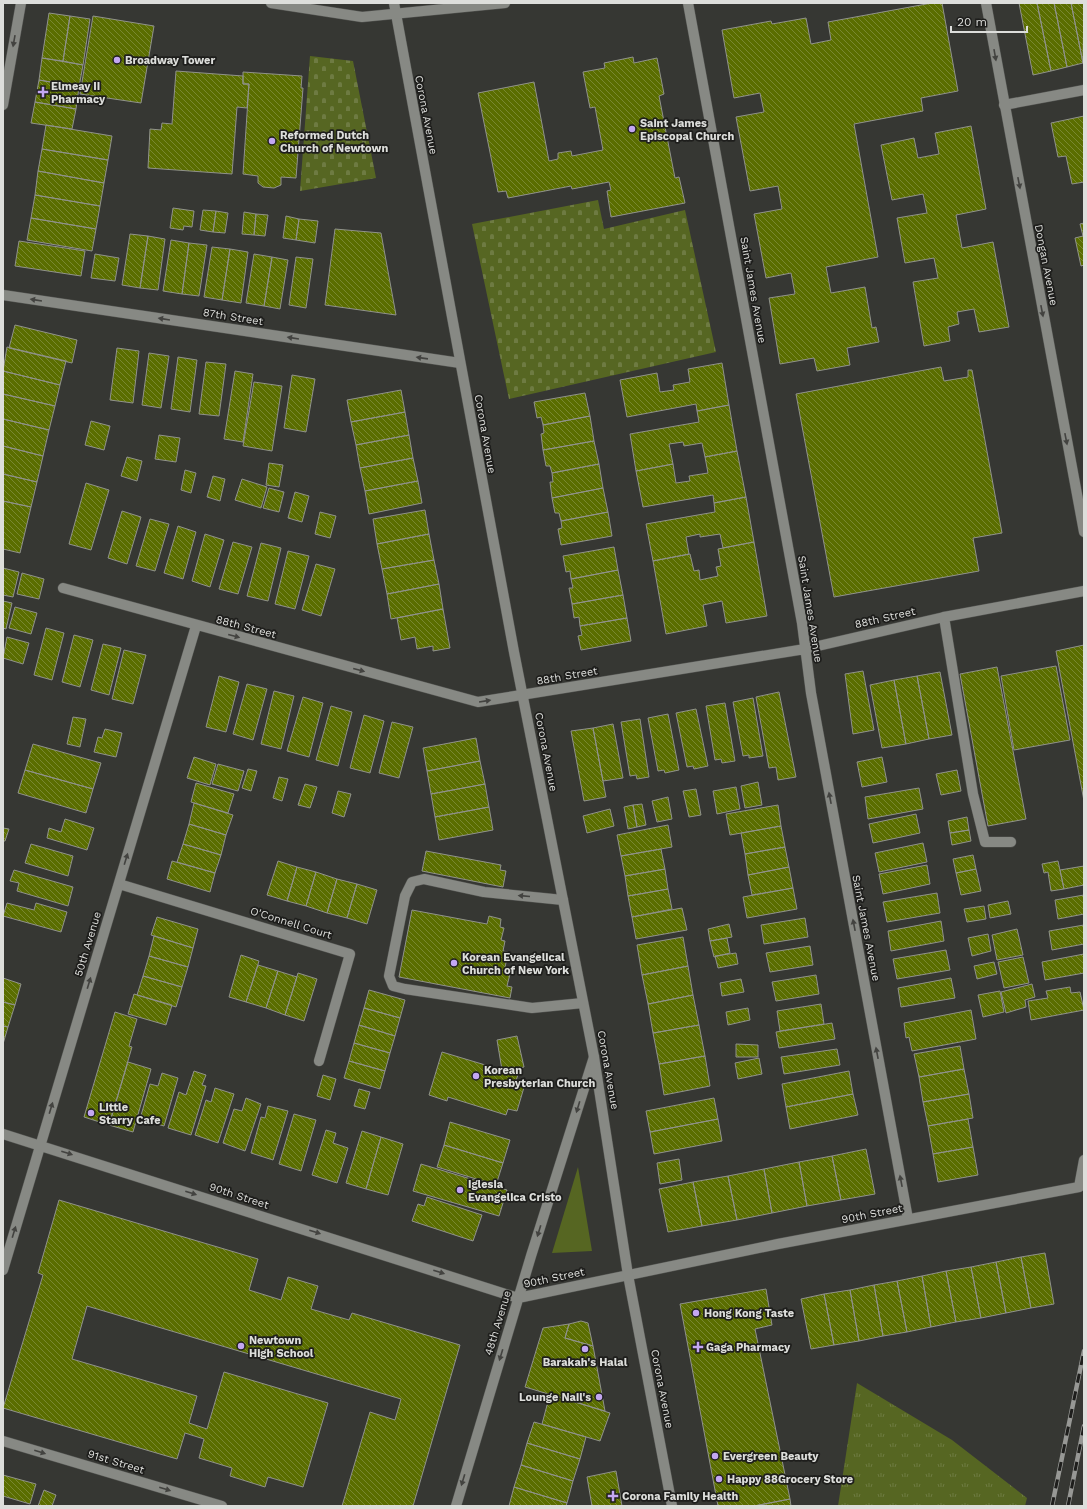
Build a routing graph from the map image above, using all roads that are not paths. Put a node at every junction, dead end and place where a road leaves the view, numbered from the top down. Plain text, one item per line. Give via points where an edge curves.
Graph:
1 (21, 3) edge
2 (271, 3) edge
3 (394, 3) edge
4 (505, 3) edge
5 (688, 3) edge
6 (986, 3) edge
7 (396, 15) junction
8 (1084, 90) edge
9 (3, 105) edge
10 (1004, 105) junction
11 (3, 295) edge
12 (460, 363) junction
13 (1084, 532) edge
14 (63, 588) dead end
15 (1084, 591) edge
16 (944, 616) junction
17 (196, 626) junction
18 (805, 649) junction
19 (523, 696) junction
20 (1010, 842) dead end
21 (119, 884) junction
22 (563, 900) junction
23 (583, 1003) junction
24 (594, 1056) junction
25 (319, 1061) dead end
26 (3, 1134) edge
27 (40, 1145) junction
28 (1084, 1160) edge
29 (908, 1219) junction
30 (3, 1270) edge
31 (628, 1274) junction
32 (518, 1298) junction
33 (3, 1440) edge
34 (222, 1506) edge
35 (456, 1506) edge
36 (672, 1506) edge

1 -> 9 street
2 - 7 street via 362,17
3 - 7 street, Corona Avenue
4 - 7 street
5 - 18 street, Saint James Avenue
6 -> 10 street, Dongan Avenue
7 - 12 street, Corona Avenue
8 - 10 street
10 -> 13 street, Dongan Avenue
12 -> 11 street, 87th Street
12 - 19 street, Corona Avenue
14 - 17 street, 88th Street
15 - 16 street, 88th Street
16 - 18 street, 88th Street
16 - 20 street via 972,794 985,842
17 -> 19 street, 88th Street via 478,702
21 -> 17 street, 50th Avenue
18 - 19 street, 88th Street
29 -> 18 street, Saint James Avenue via 810,693
19 - 22 street, Corona Avenue
21 - 25 street, O'Connell Court via 350,954
27 -> 21 street, 50th Avenue
22 - 23 street, Corona Avenue
22 -> 23 street via 484,892 424,879 412,882 405,896 389,976 393,986 405,989 532,1008
23 - 24 street, Corona Avenue
24 - 31 street, Corona Avenue
24 -> 32 street, 48th Avenue
26 - 27 street, 90th Street
30 -> 27 street, 50th Avenue
27 -> 32 street, 90th Street
28 - 29 street, 90th Street via 1079,1186
29 - 31 street, 90th Street
31 - 32 street, 90th Street
31 - 36 street, Corona Avenue
32 -> 35 street, 48th Avenue
33 -> 34 street, 91st Street

